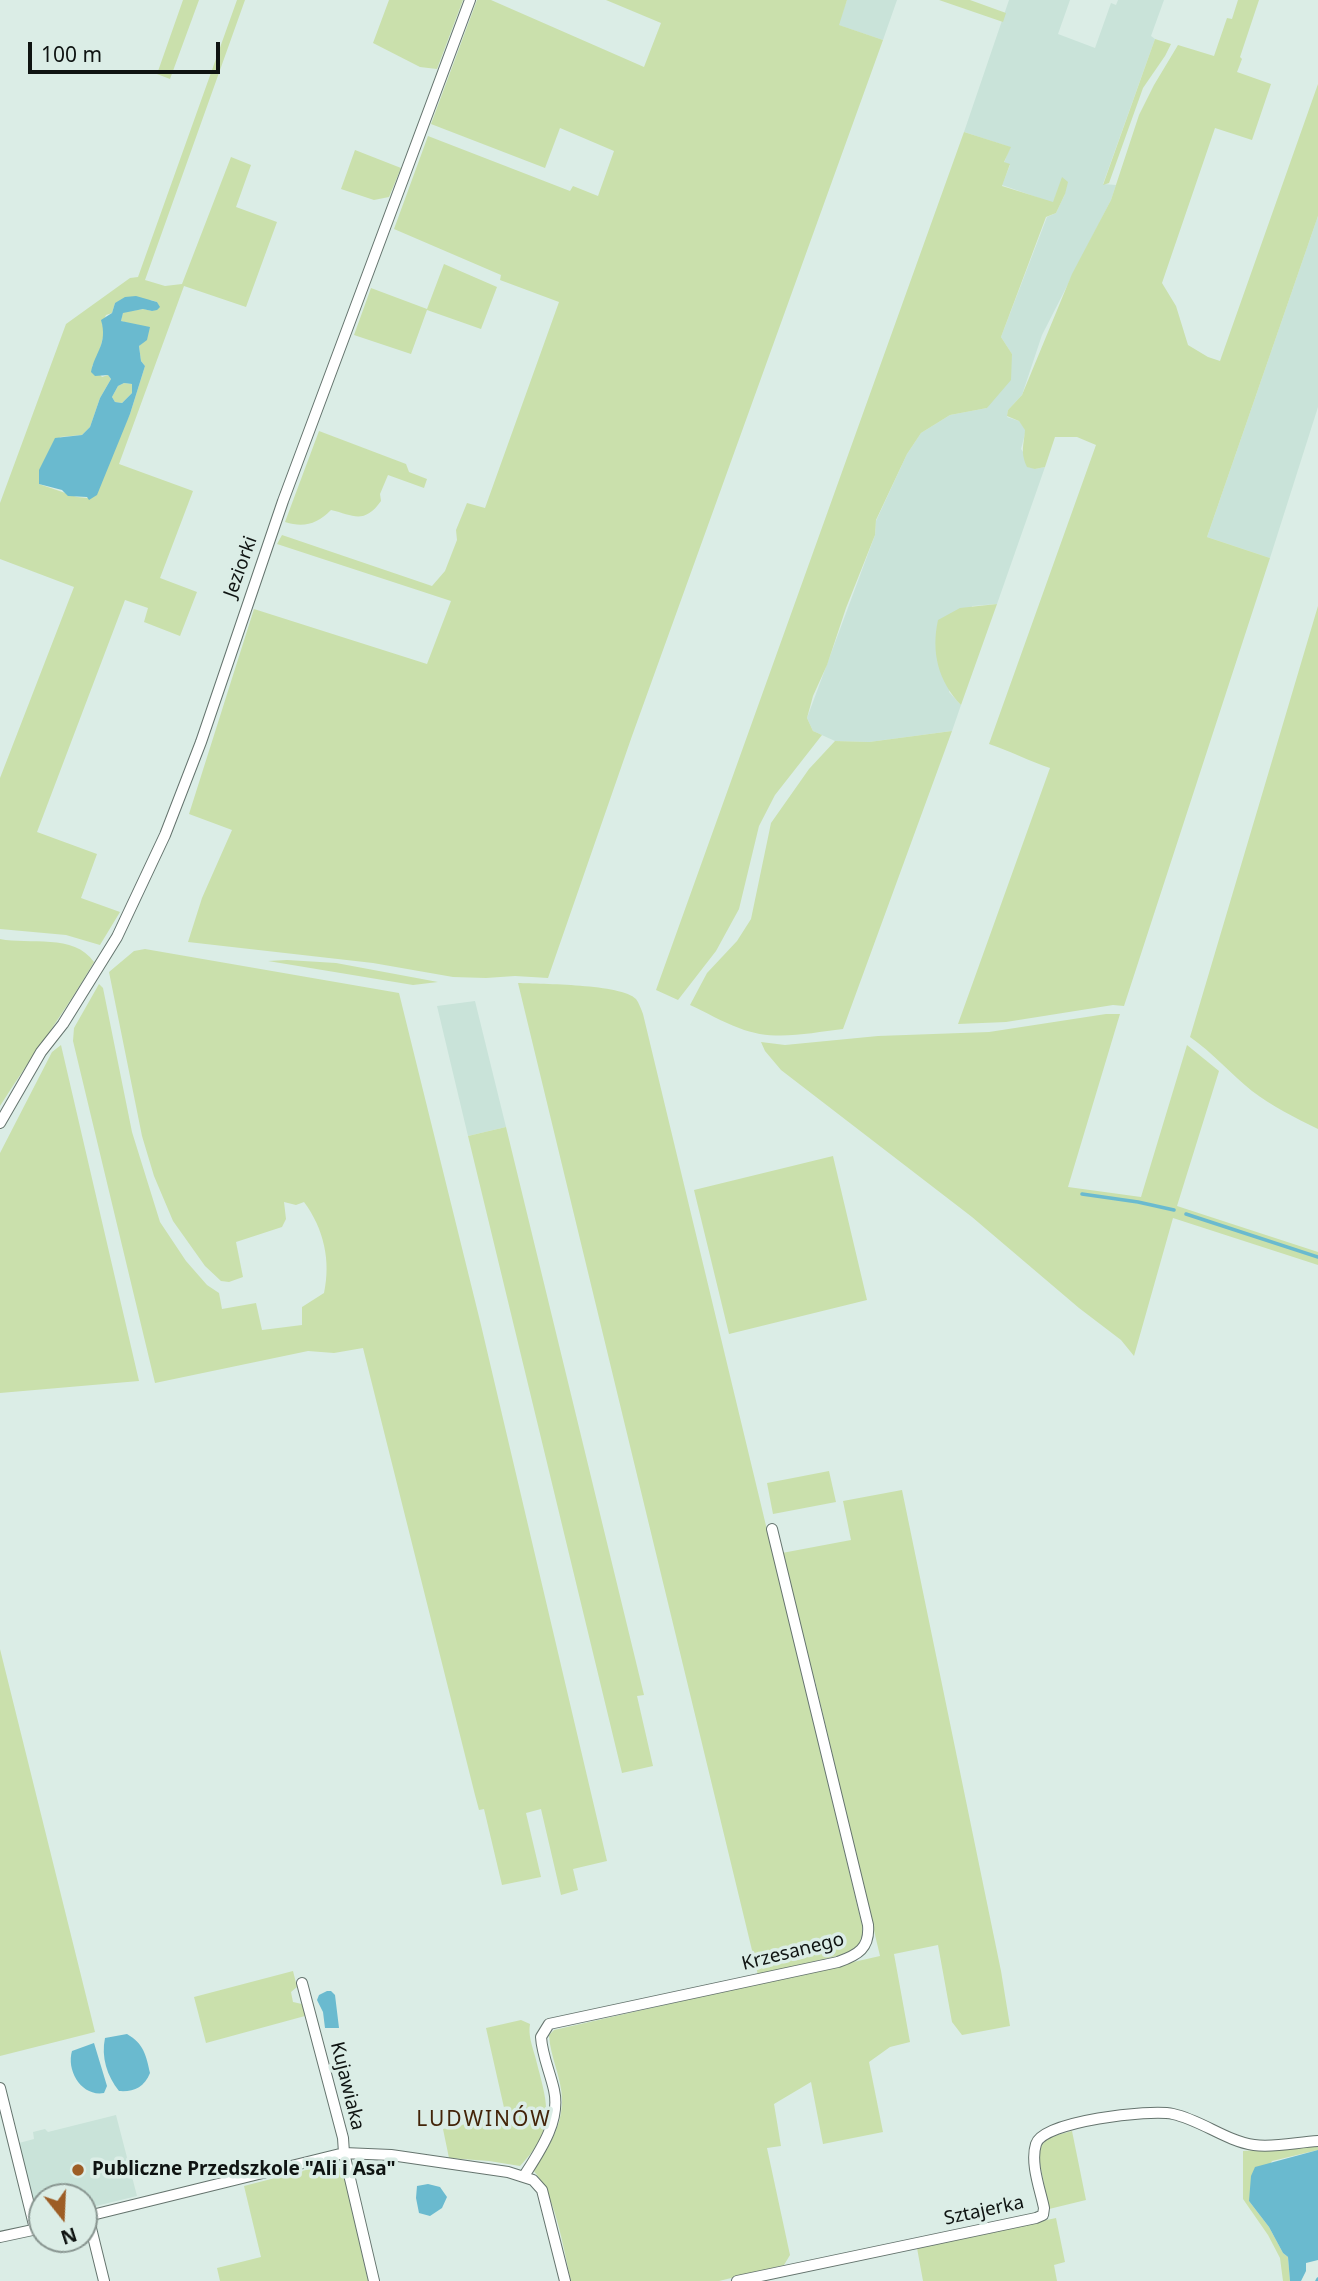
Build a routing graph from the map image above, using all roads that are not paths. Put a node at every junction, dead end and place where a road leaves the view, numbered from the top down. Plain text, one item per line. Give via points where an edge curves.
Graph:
1 (470, 0) edge
2 (0, 1123) edge
3 (772, 1529) dead end
4 (302, 1983) dead end
5 (0, 2088) edge
6 (1318, 2141) edge
7 (344, 2153) junction
8 (524, 2176) junction
9 (28, 2189) edge
10 (98, 2213) edge
11 (28, 2231) edge
12 (0, 2237) edge
13 (96, 2253) edge
14 (752, 2279) edge
15 (104, 2281) edge
16 (374, 2281) edge
17 (565, 2281) edge
18 (737, 2281) edge

1 - 2 street, Jeziorki via 283,500 165,835 117,937
3 - 8 street, Krzesanego via 868,1925 867,1942 855,1956 838,1962 549,2024 541,2037 555,2094 552,2123
4 - 7 street, Kujawiaka
5 - 9 street
6 - 14 street, Sztajerka via 1254,2145 1172,2114 1129,2114 1089,2121 1046,2133 1036,2142 1033,2157 1044,2208 1037,2218
7 - 8 street via 391,2155
7 - 10 street
7 - 16 street, Kujawiaka
8 - 17 street via 542,2190
11 - 12 street
13 - 15 street
14 - 18 street, Sztajerka

